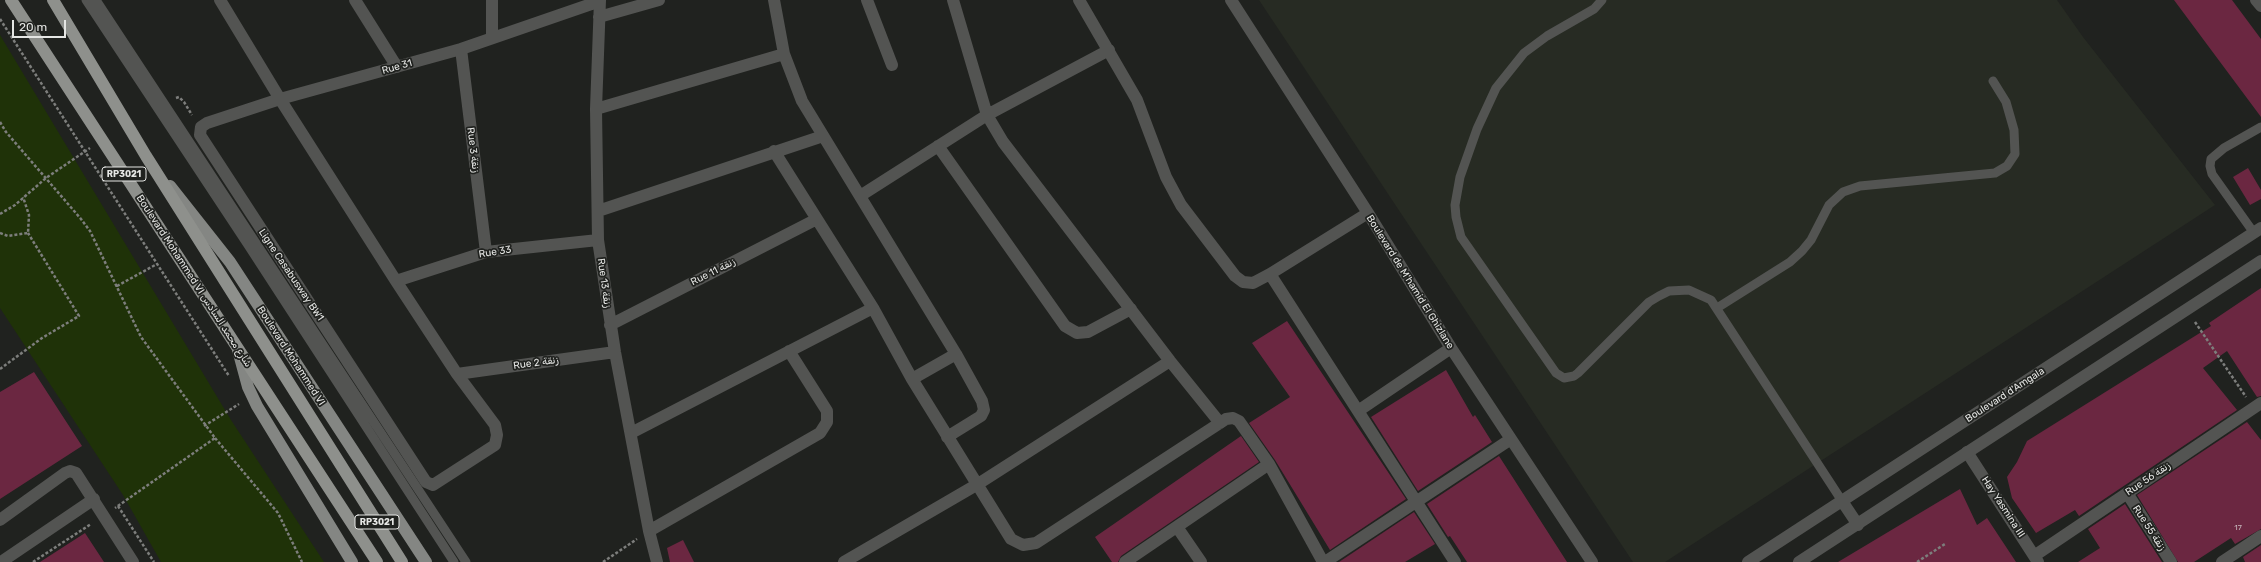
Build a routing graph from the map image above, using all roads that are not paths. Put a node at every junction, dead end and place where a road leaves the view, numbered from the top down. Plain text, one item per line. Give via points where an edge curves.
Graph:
1 (11, 0) edge
2 (53, 0) edge
3 (86, 0) edge
4 (96, 0) edge
5 (220, 0) edge
6 (356, 0) edge
7 (492, 0) edge
8 (659, 0) edge
9 (774, 0) edge
10 (867, 0) edge
11 (953, 0) edge
12 (1079, 0) edge
13 (1231, 0) edge
14 (1602, 0) edge
15 (2256, 0) edge
16 (600, 1) edge
17 (2261, 6) edge
18 (599, 17) junction
19 (492, 36) junction
20 (461, 49) junction
21 (1109, 50) junction
22 (784, 54) junction
23 (892, 65) dead end
24 (397, 67) junction
25 (1993, 81) dead end
26 (280, 99) junction
27 (596, 109) junction
28 (987, 115) junction
29 (2261, 127) edge
30 (823, 136) junction
31 (938, 146) junction
32 (774, 151) junction
33 (146, 156) junction
34 (860, 196) junction
35 (598, 211) junction
36 (1368, 213) junction
37 (815, 220) junction
38 (2257, 230) edge
39 (598, 240) junction
40 (486, 252) junction
41 (2261, 261) edge
42 (1270, 274) junction
43 (396, 281) junction
44 (873, 308) junction
45 (1717, 308) junction
46 (1131, 309) junction
47 (610, 325) junction
48 (238, 348) junction
49 (1451, 348) junction
50 (790, 351) junction
51 (615, 352) junction
52 (956, 354) junction
53 (1170, 361) junction
54 (457, 374) junction
55 (912, 379) junction
56 (2257, 405) edge
57 (1358, 411) junction
58 (1220, 423) junction
59 (631, 433) junction
60 (947, 436) junction
61 (1511, 439) junction
62 (1967, 452) junction
63 (1269, 464) junction
64 (978, 484) junction
65 (2127, 493) junction
66 (94, 499) junction
67 (1417, 501) junction
68 (1842, 501) junction
69 (0, 520) edge
70 (1858, 525) junction
71 (1177, 527) junction
72 (649, 531) junction
73 (2261, 536) edge
74 (2036, 559) edge
75 (1, 562) edge
76 (133, 562) edge
77 (352, 562) edge
78 (377, 562) edge
79 (402, 562) edge
80 (426, 562) edge
81 (454, 562) edge
82 (466, 562) edge
83 (657, 562) edge
84 (844, 562) edge
85 (1125, 562) edge
86 (1201, 562) edge
87 (1324, 562) edge
88 (1455, 562) edge
89 (1592, 562) edge
90 (1748, 562) edge
91 (1799, 562) edge
92 (2171, 562) edge
93 (2222, 562) edge

1 - 48 highway, Boulevard Mohammed VI شارع محمد السادس / RP3021
2 - 33 highway, RP3021
3 - 81 lane, Ligne Casabusway BW1
4 - 82 lane, Ligne Casabusway BW1
5 - 26 street
6 - 24 street
7 - 19 street
8 - 18 street
9 - 22 street
10 - 23 street
11 - 28 street
12 - 21 street
13 - 36 street, Boulevard de M'hamid El Ghizlane
14 - 45 lane via 1594,9 1547,36 1524,53 1496,88 1477,129 1460,177 1455,206 1461,237 1556,373 1564,378 1574,376 1649,302 1668,291 1697,292 1712,300
15 - 17 street
16 - 18 street, Rue 13 زنقة
16 - 19 street, Rue 31
18 - 27 street, Rue 13 زنقة
19 - 20 street, Rue 31
20 - 24 street, Rue 31
20 - 40 street, Rue 3 زنقة
21 - 28 street
21 - 42 street via 1137,100 1166,177 1181,205 1235,276 1243,282 1253,282
22 - 27 street
22 - 30 street via 802,101
24 - 26 street, Rue 31
25 - 45 lane via 2006,102 2014,130 2015,154 2007,166 1996,173 1860,186 1843,192 1829,205 1811,240 1802,251 1790,262
26 - 43 street
26 - 54 street, Rue 31 via 207,123 201,127 200,135 430,485 495,445 495,425
27 - 35 street, Rue 13 زنقة
28 - 31 street
28 - 46 street via 1003,142
29 - 38 lane via 2224,148 2211,158 2210,166 2212,174
30 - 32 street
30 - 34 street
31 - 34 street
31 - 46 street via 1065,326 1077,333 1088,332
32 - 35 street
32 - 37 street
33 - 79 highway, RP3021
33 - 80 main road, Boulevard Mohammed VI via 230,262
34 - 52 street
35 - 39 street, Rue 13 زنقة
36 - 42 street
36 - 49 street, Boulevard de M'hamid El Ghizlane
37 - 44 street
37 - 47 street, Rue 11 زنقة
38 - 68 street, Boulevard d'Amgala
39 - 40 street, Rue 33
39 - 47 street, Rue 13 زنقة
40 - 43 street, Rue 33
41 - 62 street
42 - 57 street
43 - 54 street
44 - 50 street
44 - 55 street
45 - 68 lane
46 - 53 street
47 - 51 street, Rue 13 زنقة
48 - 77 main road via 248,388 257,406
48 - 78 highway, Boulevard Mohammed VI شارع محمد السادس / RP3021
49 - 57 street
49 - 61 street, Boulevard de M'hamid El Ghizlane
50 - 59 street
50 - 72 street via 827,411 827,422 820,433
51 - 54 street, Rue 2 زنقة
51 - 59 street, Rue 13 زنقة
52 - 55 street
52 - 60 street via 982,401 984,410 981,416
53 - 58 street
53 - 64 street
55 - 60 street
56 - 65 street, Rue 56 زنقة
57 - 67 street
58 - 63 street via 1226,419 1240,421
58 - 64 street via 1031,545 1023,545 1011,539
59 - 72 street, Rue 13 زنقة
60 - 64 street
61 - 67 street
61 - 89 street, Boulevard de M'hamid El Ghizlane
62 - 70 street
62 - 74 street, Hay Yasmina III
63 - 71 street
63 - 87 street
64 - 84 street
65 - 74 street, Rue 56 زنقة
65 - 92 street, Rue 55 زنقة
66 - 69 street via 76,473 70,471
66 - 75 street
66 - 76 street
67 - 87 street
67 - 88 street
68 - 70 street
68 - 90 street, Boulevard d'Amgala
70 - 91 street
71 - 85 street
71 - 86 street
72 - 83 street, Rue 13 زنقة
73 - 93 street

